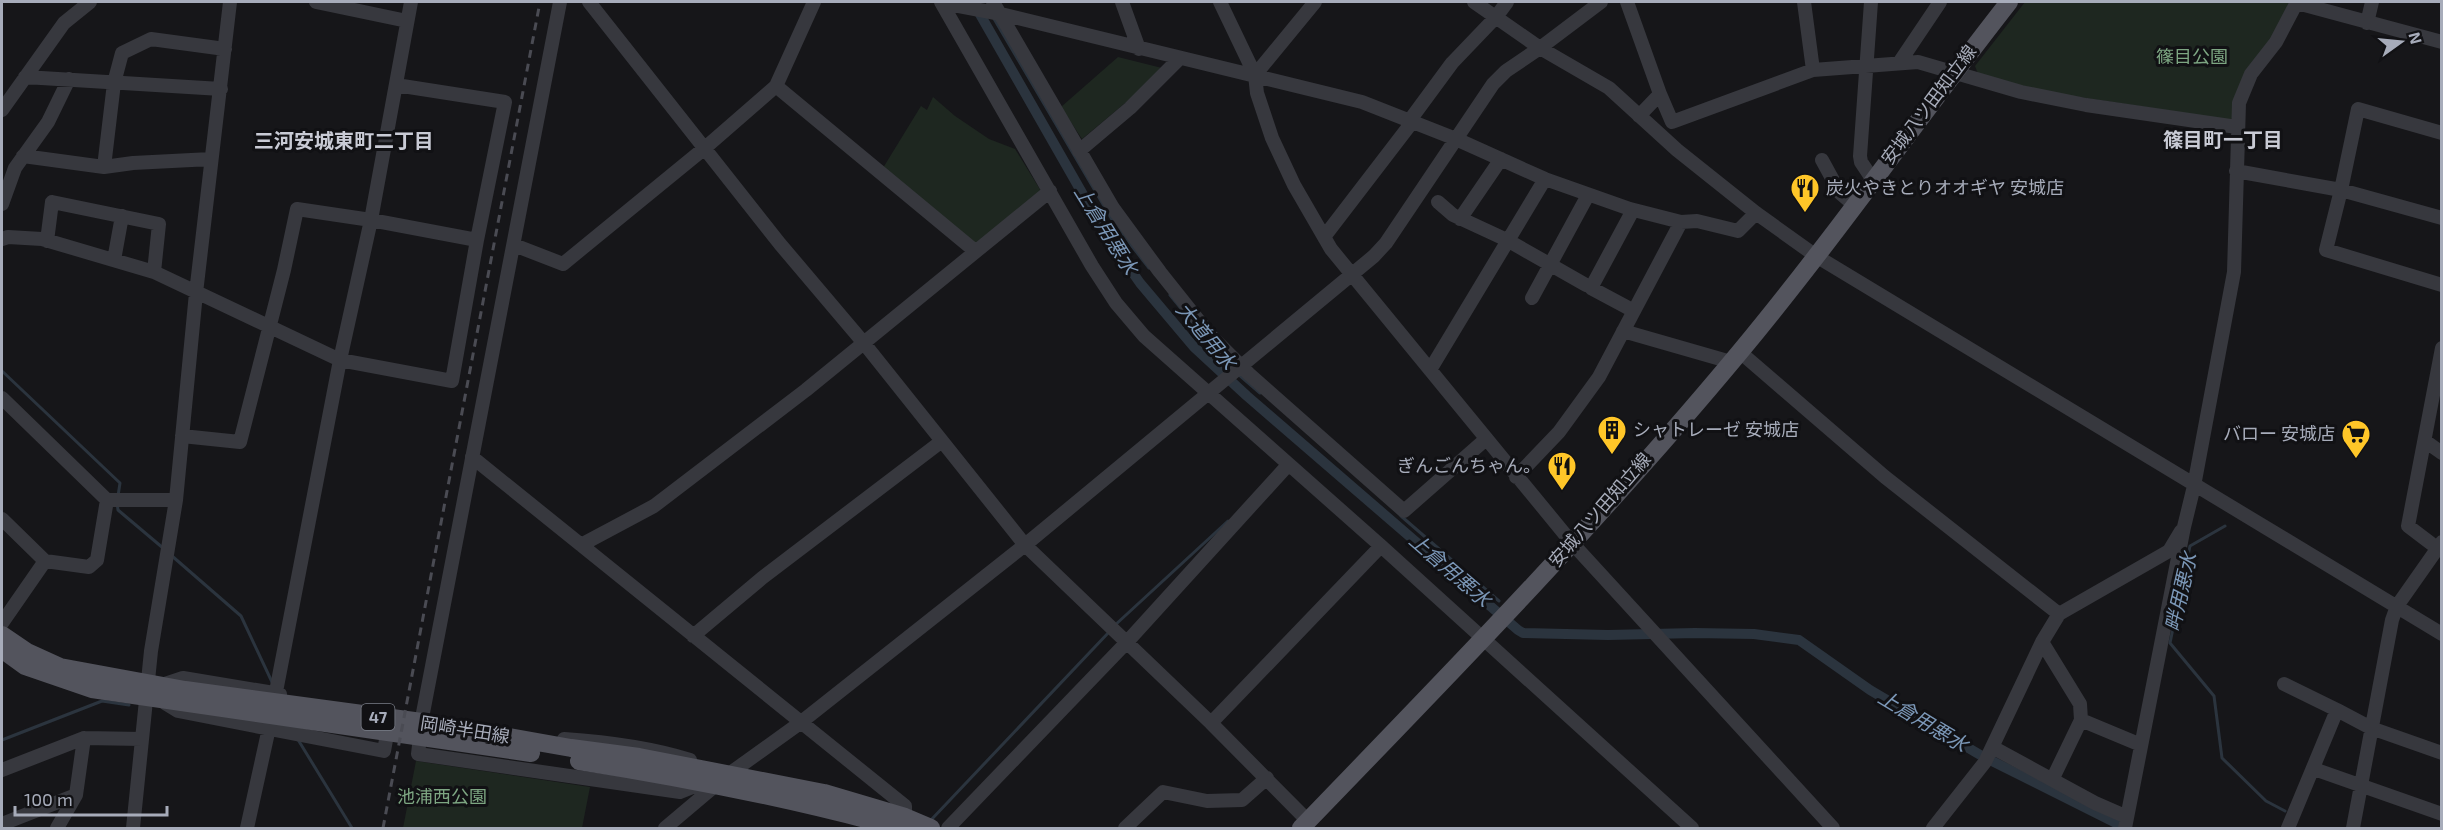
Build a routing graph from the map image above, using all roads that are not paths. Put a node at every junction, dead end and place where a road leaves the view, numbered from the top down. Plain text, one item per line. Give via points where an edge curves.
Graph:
1 (90, 2) edge
2 (230, 2) edge
3 (316, 2) edge
4 (411, 2) edge
5 (560, 2) edge
6 (589, 2) edge
7 (814, 2) edge
8 (942, 2) edge
9 (1122, 2) edge
10 (1220, 2) edge
11 (1315, 2) edge
12 (1474, 2) edge
13 (1507, 2) edge
14 (1601, 2) edge
15 (1627, 2) edge
16 (1804, 2) edge
17 (1871, 2) edge
18 (1940, 2) edge
19 (2009, 2) edge
20 (2297, 2) edge
21 (2372, 2) edge
22 (992, 10) edge
23 (1496, 17) junction
24 (407, 21) junction
25 (2367, 23) junction
26 (2442, 42) edge
27 (1540, 48) junction
28 (225, 49) junction
29 (1139, 49) junction
30 (1179, 59) junction
31 (1899, 63) junction
32 (1868, 66) junction
33 (1813, 70) junction
34 (1954, 73) junction
35 (1255, 75) junction
36 (25, 77) junction
37 (69, 79) junction
38 (114, 83) junction
39 (396, 86) junction
40 (776, 86) junction
41 (221, 89) junction
42 (1660, 94) junction
43 (2, 110) edge
44 (1639, 116) junction
45 (1411, 121) junction
46 (2237, 127) junction
47 (2442, 133) edge
48 (1456, 139) junction
49 (706, 147) junction
50 (1079, 151) junction
51 (23, 156) junction
52 (211, 159) junction
53 (1501, 159) junction
54 (1822, 160) dead end
55 (104, 168) junction
56 (2236, 171) junction
57 (1545, 179) junction
58 (1872, 180) junction
59 (2341, 190) junction
60 (1050, 191) junction
61 (1588, 195) junction
62 (1438, 202) dead end
63 (2, 204) edge
64 (1854, 205) junction
65 (1633, 210) junction
66 (1756, 213) junction
67 (122, 216) junction
68 (2442, 218) edge
69 (1460, 219) junction
70 (371, 220) junction
71 (1681, 222) junction
72 (1324, 237) junction
73 (2, 239) edge
74 (477, 240) junction
75 (1507, 240) junction
76 (47, 241) junction
77 (514, 245) junction
78 (975, 251) junction
79 (1816, 256) junction
80 (114, 260) junction
81 (1551, 264) junction
82 (154, 272) junction
83 (1353, 274) junction
84 (2442, 285) edge
85 (1592, 286) junction
86 (196, 293) junction
87 (1533, 298) dead end
88 (1634, 311) junction
89 (270, 328) junction
90 (1623, 331) junction
91 (863, 342) junction
92 (2442, 348) edge
93 (1736, 357) junction
94 (340, 360) junction
95 (1240, 367) junction
96 (1430, 370) junction
97 (1213, 389) junction
98 (2, 398) edge
99 (182, 436) junction
100 (1486, 439) junction
101 (942, 441) junction
102 (2425, 441) junction
103 (2442, 453) edge
104 (472, 457) junction
105 (1288, 465) junction
106 (1516, 477) junction
107 (2194, 486) junction
108 (107, 500) junction
109 (176, 500) junction
110 (2, 519) edge
111 (2182, 538) junction
112 (1572, 543) junction
113 (581, 545) junction
114 (1025, 545) junction
115 (2439, 545) edge
116 (1381, 546) junction
117 (45, 561) junction
118 (2397, 606) junction
119 (2059, 614) junction
120 (2, 623) edge
121 (2442, 634) edge
122 (2, 635) edge
123 (693, 636) junction
124 (1483, 638) junction
125 (1127, 642) junction
126 (2043, 642) junction
127 (2, 649) edge
128 (2284, 684) dead end
129 (154, 690) junction
130 (276, 694) junction
131 (2337, 710) junction
132 (422, 718) junction
133 (2081, 720) junction
134 (800, 723) junction
135 (1211, 723) junction
136 (269, 728) junction
137 (2371, 728) junction
138 (84, 738) junction
139 (142, 739) junction
140 (2141, 745) junction
141 (1988, 753) junction
142 (2442, 753) edge
143 (2314, 769) junction
144 (2, 770) edge
145 (1267, 778) junction
146 (2053, 778) junction
147 (713, 779) junction
148 (2362, 786) junction
149 (76, 795) junction
150 (2442, 814) edge
151 (902, 823) edge
152 (2126, 823) edge
153 (2, 824) edge
154 (1305, 825) edge
155 (2294, 827) edge
156 (57, 828) edge
157 (133, 828) edge
158 (248, 828) edge
159 (665, 828) edge
160 (931, 828) edge
161 (948, 828) edge
162 (1125, 828) edge
163 (1692, 828) edge
164 (1833, 828) edge
165 (1933, 828) edge
166 (2353, 828) edge

1 - 36 street via 64,23
2 - 28 street
3 - 24 street
4 - 24 street
5 - 77 street
6 - 49 street
7 - 40 street
8 - 22 street
8 - 60 street
9 - 29 street
10 - 35 street
11 - 35 street
12 - 23 street
13 - 23 street
14 - 27 street
15 - 42 street
16 - 33 street
17 - 32 street
18 - 31 street
19 - 34 main road, 安城八ツ田知立線
20 - 25 street
20 - 46 street via 2276,42 2251,74 2239,103
21 - 25 street
22 - 29 street
22 - 50 street
23 - 27 street
23 - 45 street via 1452,63
24 - 39 street
25 - 26 street
27 - 44 street via 1609,88
27 - 48 street via 1493,84
28 - 38 street via 151,39 122,52
28 - 41 street
29 - 30 street
30 - 35 street
30 - 50 street
31 - 32 street
31 - 34 street via 1918,62
32 - 33 street
32 - 58 street via 1860,156
33 - 42 street via 1672,122
34 - 46 street via 2086,105
34 - 58 main road, 安城八ツ田知立線
35 - 45 street via 1362,102
35 - 72 street via 1272,138
36 - 37 street
36 - 43 street
37 - 38 street
37 - 51 street via 48,122
38 - 41 street
38 - 55 street
39 - 70 street
39 - 74 street via 505,102
40 - 49 street
40 - 78 street
41 - 52 street
42 - 44 street
44 - 66 street
45 - 48 street
45 - 72 street
46 - 56 street
47 - 59 street via 2358,109
48 - 53 street
48 - 83 street via 1386,243
49 - 77 street via 563,264
49 - 91 street via 780,244
50 - 95 street via 1113,208 1160,272
51 - 55 street
51 - 63 street
52 - 55 street
52 - 86 street
53 - 57 street
53 - 69 street
54 - 64 street via 1840,193
56 - 59 street
56 - 107 street via 2234,272
57 - 61 street
57 - 75 street
58 - 64 main road, 安城八ツ田知立線
59 - 68 street
59 - 84 street via 2326,250
60 - 78 street
60 - 97 street via 1116,303 1144,336
61 - 65 street
61 - 81 street
62 - 69 street
64 - 79 main road, 安城八ツ田知立線
65 - 71 street
65 - 85 street
66 - 71 street via 1738,231 1697,221
66 - 79 street
67 - 76 street via 52,202
67 - 80 street
67 - 82 street via 159,224
69 - 75 street
70 - 74 street
70 - 89 street via 297,209
70 - 94 street
71 - 88 street
72 - 83 street
73 - 76 street
74 - 94 street via 452,381
75 - 81 street
75 - 96 street
76 - 80 street
77 - 104 street
78 - 91 street
79 - 93 main road, 安城八ツ田知立線
79 - 107 street
80 - 82 street
81 - 85 street
81 - 87 street
82 - 86 street
83 - 95 street
83 - 96 street
85 - 88 street
86 - 89 street
86 - 99 street
88 - 90 street
89 - 94 street
89 - 99 street via 240,442
90 - 93 street
90 - 106 street via 1593,386 1559,432
91 - 101 street
91 - 113 street via 654,506
92 - 102 street
93 - 112 main road, 安城八ツ田知立線
93 - 119 street
94 - 130 street
95 - 97 street
95 - 100 street via 1404,511
96 - 100 street
97 - 105 street
97 - 114 street
98 - 108 street
99 - 109 street
100 - 106 street
101 - 114 street
101 - 123 street via 762,578
102 - 103 street
102 - 115 street via 2408,526
104 - 113 street
104 - 132 street
105 - 116 street
105 - 125 street
106 - 112 street
107 - 111 street
107 - 118 street
108 - 109 street
108 - 117 street via 97,560 89,567
109 - 129 street via 153,641
110 - 117 street
111 - 119 street via 2169,551
111 - 140 street
112 - 124 main road, 安城八ツ田知立線
112 - 164 street
113 - 123 street
114 - 125 street
114 - 134 street
115 - 118 street
116 - 124 street
116 - 135 street
117 - 120 street
118 - 121 street
118 - 137 street
119 - 126 street
122 - 129 main road, 岡崎半田線 / 47 via 60,667
123 - 134 street
124 - 154 main road, 安城八ツ田知立線
124 - 163 street
125 - 135 street
125 - 161 street
126 - 133 street via 2080,704
126 - 141 street
127 - 129 main road, 岡崎半田線 / 47 via 25,666 92,689
128 - 131 street
129 - 130 street via 183,678
129 - 136 street via 178,711
129 - 139 street
129 - 147 main road, 岡崎半田線 / 47 via 429,723 568,753 639,757
130 - 136 street
130 - 136 street via 391,711 384,751
131 - 137 street
131 - 143 street
132 - 147 street via 662,751 698,762
132 - 147 street via 418,754 680,792
133 - 140 street
133 - 146 street
134 - 147 street
134 - 151 street via 905,806
135 - 145 street
136 - 158 street
137 - 142 street
137 - 148 street
138 - 139 street
138 - 144 street
138 - 149 street
139 - 157 street
140 - 152 street
141 - 146 street
141 - 165 street
143 - 148 street
143 - 155 street
145 - 154 street
145 - 162 street via 1242,800 1207,801 1162,792
146 - 152 street
147 - 151 main road, 岡崎半田線 / 47 via 824,793
147 - 159 street
148 - 150 street
148 - 166 street
149 - 153 street
149 - 156 street
151 - 160 main road, 岡崎半田線 / 47

